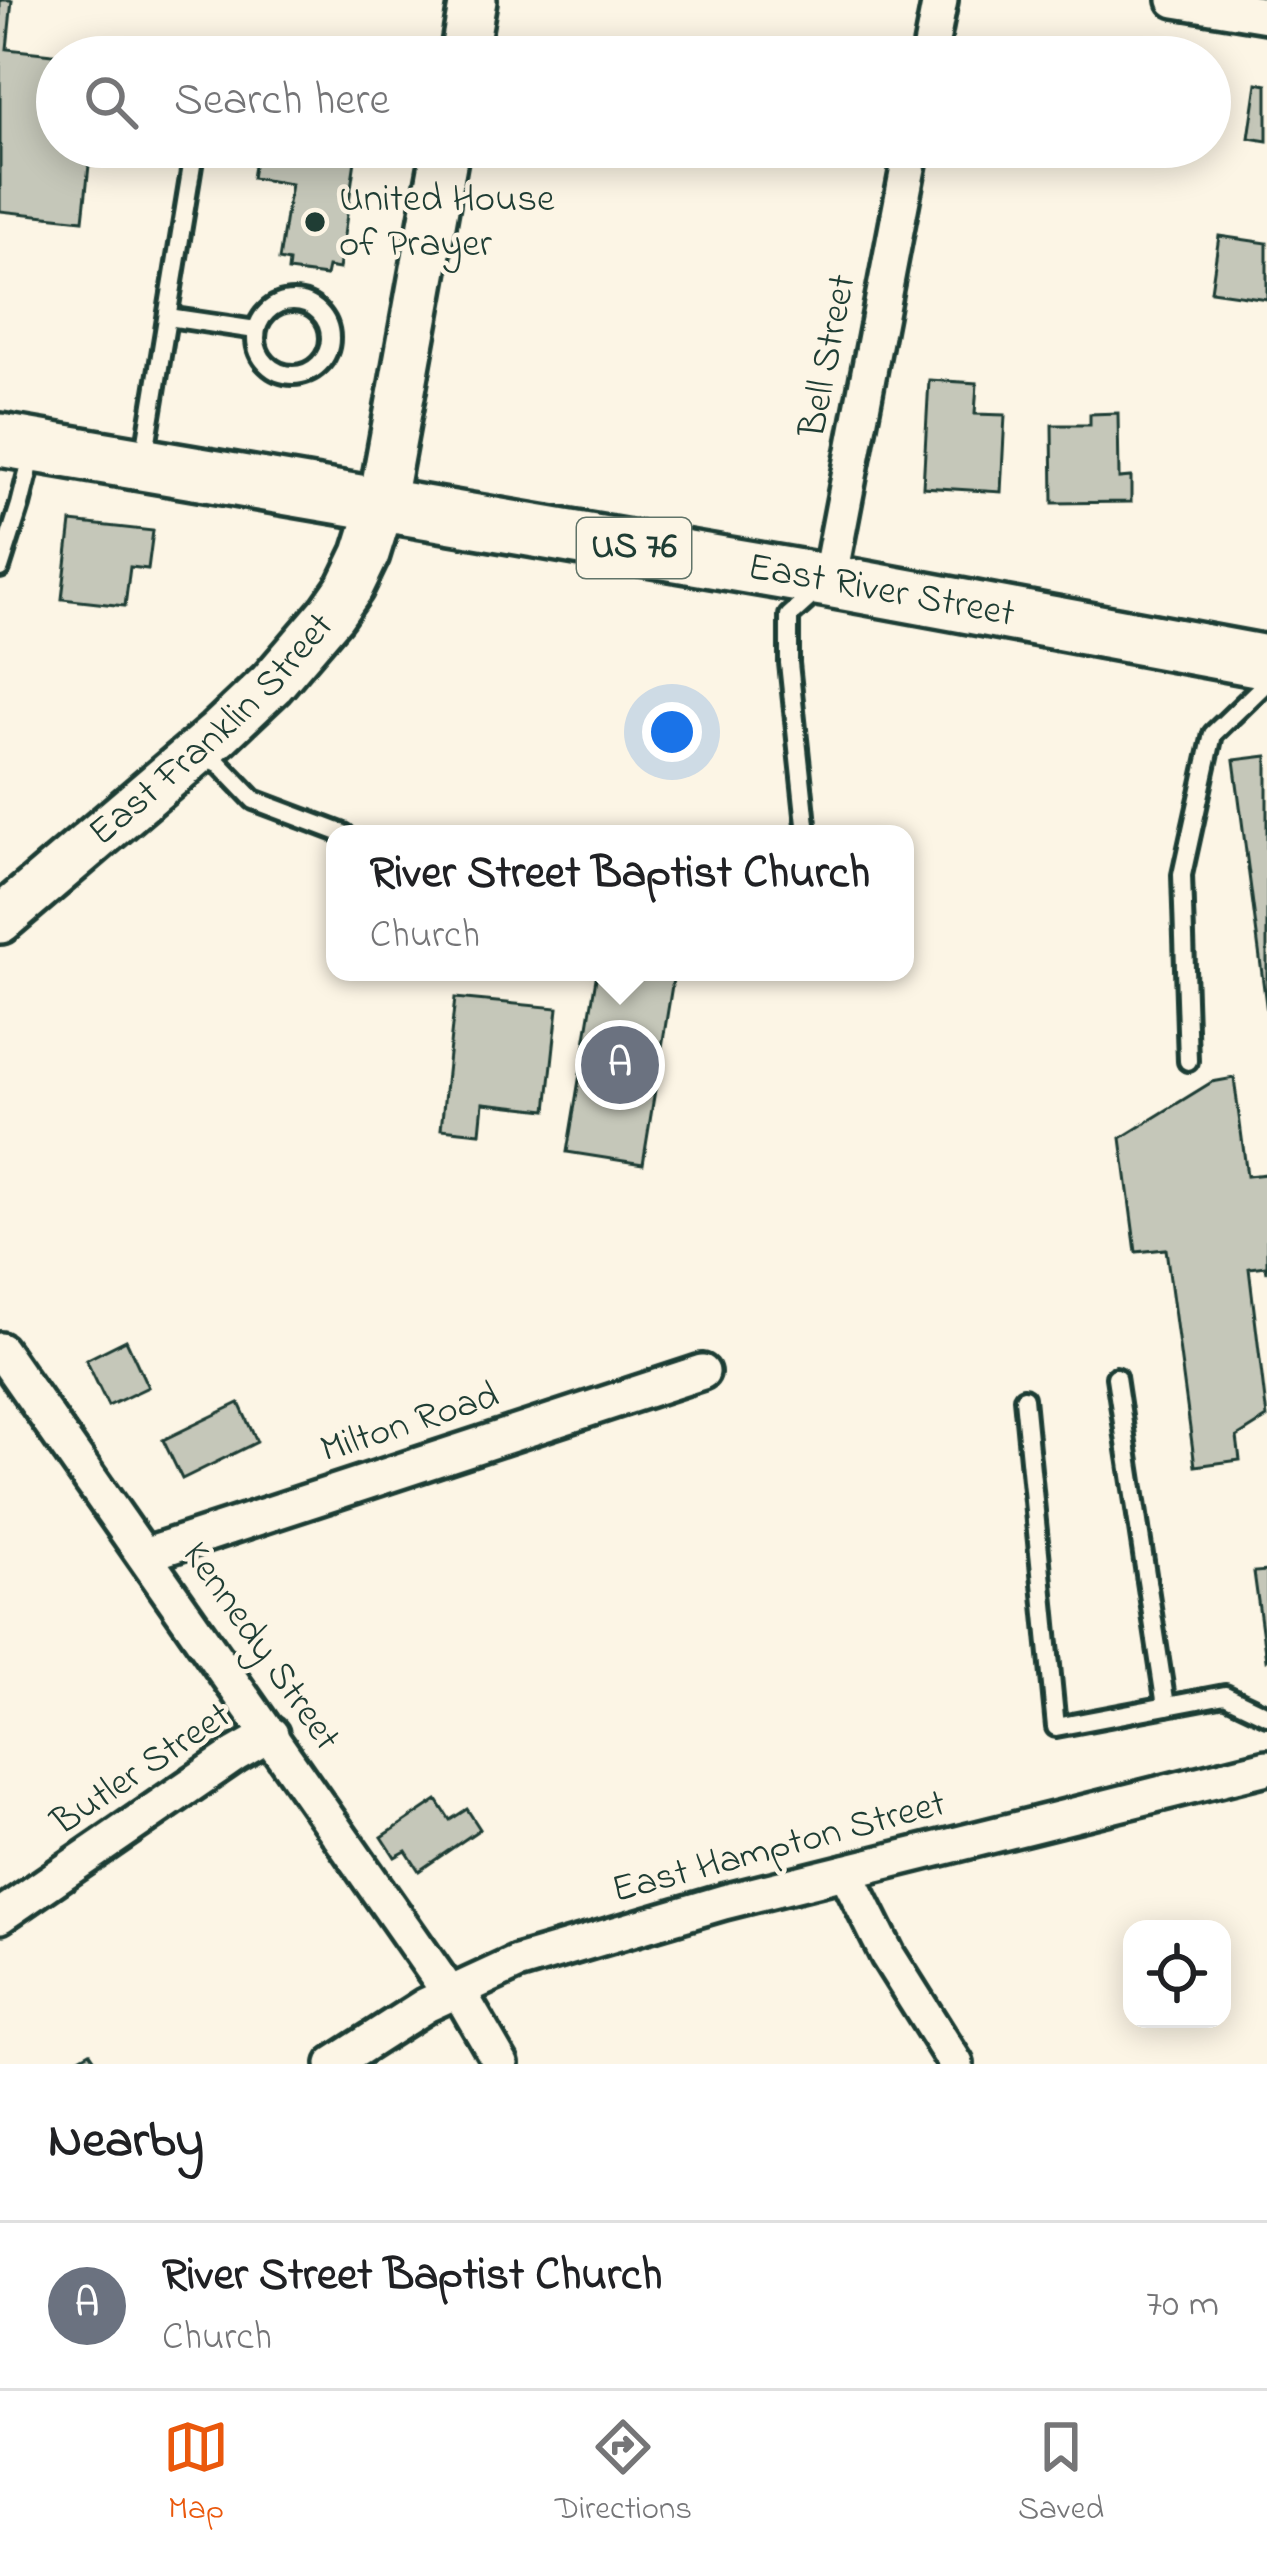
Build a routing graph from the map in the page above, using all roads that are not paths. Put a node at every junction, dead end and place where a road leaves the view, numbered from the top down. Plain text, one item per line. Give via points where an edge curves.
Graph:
1 (473, 0) edge
2 (940, 0) edge
3 (1175, 0) edge
4 (1267, 15) edge
5 (467, 36) edge
6 (933, 36) edge
7 (192, 168) edge
8 (442, 168) edge
9 (908, 168) edge
10 (168, 317) junction
11 (256, 330) junction
12 (17, 443) edge
13 (143, 466) junction
14 (381, 506) junction
15 (0, 568) edge
16 (829, 580) junction
17 (1267, 662) edge
18 (1267, 682) edge
19 (203, 748) junction
20 (806, 825) edge
21 (326, 827) edge
22 (0, 920) edge
23 (1188, 1061) dead end
24 (4, 1363) edge
25 (702, 1372) dead end
26 (1115, 1377) dead end
27 (1024, 1398) dead end
28 (144, 1556) junction
29 (1166, 1706) junction
30 (1267, 1715) edge
31 (271, 1734) junction
32 (1267, 1768) edge
33 (846, 1872) junction
34 (0, 1916) edge
35 (454, 1992) junction
36 (334, 2064) edge
37 (501, 2064) edge
38 (956, 2064) edge

1 - 5 street
2 - 6 street
3 - 4 street
7 - 10 lane
8 - 14 street, East Franklin Street
9 - 16 street, Bell Street
10 - 11 lane
10 - 13 lane
11 - 11 lane via 259,355 289,375 314,369 329,348 326,321 307,303 268,309
12 - 13 main road, East River Street / US 76
12 - 15 lane via 20,505
13 - 14 main road, East River Street / US 76
14 - 16 main road, East River Street / US 76
14 - 19 street, East Franklin Street via 366,554 332,613
16 - 17 main road, East River Street / US 76
16 - 20 lane via 789,616
18 - 23 lane via 1213,734 1182,875
19 - 21 lane via 254,800
19 - 22 street, East Franklin Street
24 - 28 street, Kennedy Street
25 - 28 street, Milton Road
26 - 29 lane
27 - 29 lane via 1056,1727
28 - 31 street, Kennedy Street
29 - 30 lane via 1225,1695
31 - 34 street, Butler Street
31 - 35 street, Kennedy Street
32 - 33 street, East Hampton Street
33 - 35 street, East Hampton Street via 517,1963
33 - 38 street
35 - 36 street, East Hampton Street
35 - 37 street, Kennedy Street

